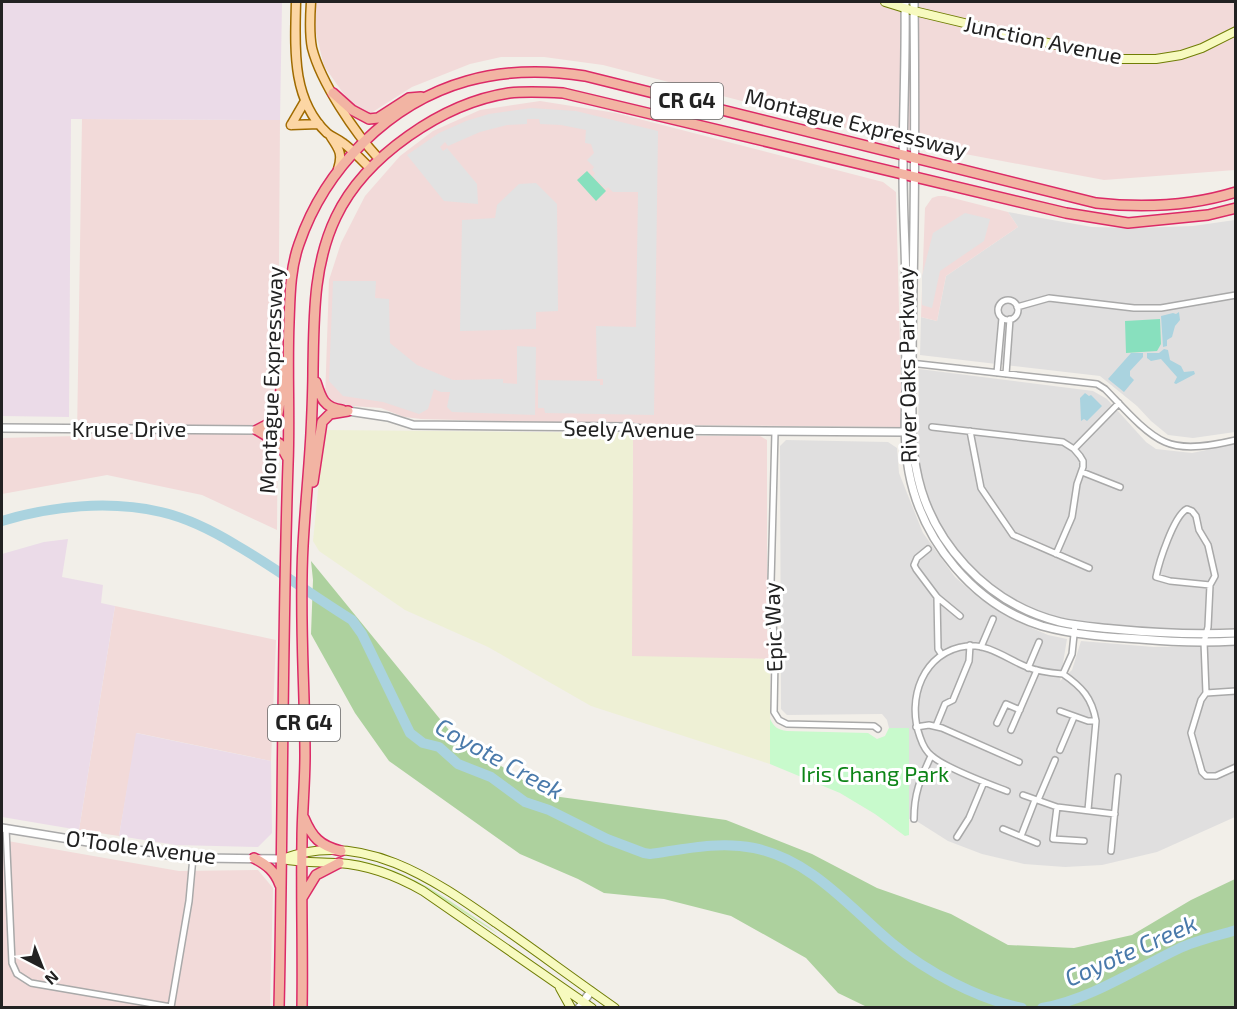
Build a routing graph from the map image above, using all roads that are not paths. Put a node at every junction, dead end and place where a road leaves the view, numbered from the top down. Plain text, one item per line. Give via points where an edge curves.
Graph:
1 (296, 2) edge
2 (310, 2) edge
3 (885, 2) edge
4 (914, 2) edge
5 (905, 5) edge
6 (914, 11) junction
7 (1236, 31) edge
8 (333, 93) junction
9 (427, 97) junction
10 (305, 101) junction
11 (319, 124) junction
12 (329, 135) junction
13 (363, 142) junction
14 (353, 152) junction
15 (903, 155) junction
16 (916, 157) junction
17 (379, 159) junction
18 (370, 168) junction
19 (337, 171) junction
20 (903, 173) junction
21 (915, 177) junction
22 (1236, 192) edge
23 (1236, 208) edge
24 (905, 257) junction
25 (1236, 295) edge
26 (912, 303) junction
27 (1017, 307) junction
28 (1002, 318) junction
29 (1010, 320) junction
30 (288, 348) junction
31 (909, 363) junction
32 (997, 373) junction
33 (313, 374) junction
34 (1006, 374) junction
35 (1119, 403) junction
36 (348, 411) junction
37 (932, 427) dead end
38 (2, 428) edge
39 (257, 429) junction
40 (970, 431) junction
41 (774, 432) junction
42 (909, 432) junction
43 (1236, 440) edge
44 (1074, 449) junction
45 (288, 462) junction
46 (1082, 472) junction
47 (1120, 488) dead end
48 (308, 498) junction
49 (928, 549) dead end
50 (1056, 554) junction
51 (1089, 568) dead end
52 (1209, 585) junction
53 (937, 597) junction
54 (960, 616) dead end
55 (993, 619) dead end
56 (1075, 625) junction
57 (1236, 633) edge
58 (1074, 634) junction
59 (1205, 638) junction
60 (1236, 641) edge
61 (1039, 642) dead end
62 (970, 645) junction
63 (981, 647) junction
64 (942, 655) junction
65 (1028, 668) junction
66 (1037, 670) junction
67 (1063, 674) junction
68 (1236, 691) edge
69 (1206, 693) junction
70 (1020, 710) junction
71 (1060, 711) dead end
72 (1074, 717) junction
73 (1096, 721) junction
74 (997, 723) dead end
75 (936, 726) junction
76 (916, 727) junction
77 (878, 729) dead end
78 (1011, 730) dead end
79 (1060, 750) dead end
80 (931, 756) junction
81 (1055, 760) dead end
82 (1019, 762) dead end
83 (1236, 767) edge
84 (1118, 777) dead end
85 (984, 782) junction
86 (1007, 791) dead end
87 (1023, 795) dead end
88 (1037, 800) junction
89 (1058, 807) junction
90 (1088, 810) junction
91 (302, 813) junction
92 (1115, 814) junction
93 (914, 819) dead end
94 (4, 828) edge
95 (1004, 829) dead end
96 (1021, 836) junction
97 (957, 837) dead end
98 (1084, 841) dead end
99 (1037, 843) dead end
100 (302, 851) junction
101 (340, 851) junction
102 (1111, 851) dead end
103 (193, 857) junction
104 (254, 858) junction
105 (282, 859) junction
106 (302, 863) junction
107 (339, 863) junction
108 (282, 889) junction
109 (302, 898) junction
110 (555, 982) junction
111 (591, 991) junction
112 (581, 1005) edge
113 (279, 1008) edge
114 (302, 1008) edge
115 (571, 1008) edge
116 (592, 1008) edge
117 (615, 1008) edge

1 - 10 main road via 296,64
2 - 8 main road via 312,46
3 - 5 main road, Junction Avenue
4 - 6 street, River Oaks Parkway
5 - 6 main road, Junction Avenue
5 - 15 street, River Oaks Parkway
6 - 7 main road, Junction Avenue via 1115,59 1156,59 1181,54
6 - 16 street, River Oaks Parkway
8 - 9 highway via 369,119 378,118 409,98
8 - 13 main road
9 - 13 highway, Montague Expressway / CR G4
9 - 15 highway, Montague Expressway / CR G4 via 468,81 507,73 562,72
10 - 11 main road
10 - 11 main road via 291,125
11 - 12 main road
12 - 14 main road
12 - 19 main road via 340,150
13 - 14 highway, Montague Expressway / CR G4
13 - 17 main road
14 - 18 main road
14 - 19 highway, Montague Expressway / CR G4
15 - 16 highway, Montague Expressway / CR G4
15 - 20 street, River Oaks Parkway
16 - 21 street, River Oaks Parkway
16 - 22 highway, Montague Expressway / CR G4 via 1070,198 1107,204 1169,204
17 - 18 highway, Montague Expressway / CR G4
17 - 20 highway, Montague Expressway / CR G4 via 451,111 507,93 530,91 584,96
18 - 33 highway, Montague Expressway / CR G4 via 344,201 321,257 314,308
19 - 30 highway, Montague Expressway / CR G4 via 314,208 298,246 290,286
20 - 21 highway, Montague Expressway / CR G4
20 - 24 street, River Oaks Parkway
21 - 23 highway, Montague Expressway / CR G4 via 1066,213 1128,223 1208,215
21 - 26 street, River Oaks Parkway
24 - 26 street
24 - 31 street, River Oaks Parkway
25 - 27 street via 1161,308 1049,298
26 - 31 street, River Oaks Parkway
27 - 28 street via 1011,301 1003,302 998,309
27 - 29 street
28 - 29 street
28 - 32 street
29 - 34 street
30 - 39 highway via 276,420
30 - 45 highway, Montague Expressway / CR G4
31 - 32 street
31 - 42 street, River Oaks Parkway
32 - 34 street
33 - 36 highway via 324,404
33 - 48 highway, Montague Expressway / CR G4
34 - 35 street via 1096,384
35 - 43 street via 1164,442 1193,446
35 - 44 street
36 - 41 street, Seely Avenue via 413,425
36 - 48 highway via 330,414 322,422
37 - 40 street
38 - 39 street, Kruse Drive
39 - 45 highway via 280,444
40 - 44 street via 1063,442
40 - 50 street via 981,488 1013,535
41 - 42 street, Seely Avenue
41 - 77 street, Epic Way via 774,712 787,724
42 - 56 street, River Oaks Parkway via 923,495 937,528 956,554 984,584 1012,603
42 - 58 street, River Oaks Parkway via 909,470 918,506 953,565 977,590 1007,611
44 - 46 street via 1083,461
45 - 105 highway, Montague Expressway / CR G4
46 - 47 street
46 - 50 street via 1072,517
48 - 91 highway, Montague Expressway / CR G4 via 303,552
49 - 53 street via 914,565
50 - 51 street
52 - 52 street via 1215,576 1208,545 1196,516 1187,509 1179,515 1156,577
52 - 59 street
53 - 54 street
53 - 64 street via 938,649
55 - 63 street
56 - 58 street
56 - 59 street, River Oaks Parkway
57 - 59 street, River Oaks Parkway
58 - 59 street, River Oaks Parkway via 1165,642
58 - 67 street via 1072,654
59 - 60 street, River Oaks Parkway
59 - 69 street
61 - 65 street
62 - 63 street
62 - 64 street
62 - 75 street via 969,661
63 - 65 street
64 - 76 street via 917,689
65 - 66 street
66 - 67 street
66 - 70 street
67 - 73 street via 1088,696
68 - 69 street
69 - 83 street via 1191,733 1202,772 1210,777
70 - 74 street via 1006,704
70 - 78 street
71 - 72 street
72 - 73 street
72 - 79 street
73 - 90 street
75 - 76 street
75 - 82 street
76 - 80 street
80 - 85 street
80 - 93 street via 917,786
81 - 88 street
84 - 92 street
85 - 86 street
85 - 97 street
87 - 88 street
88 - 89 street
88 - 96 street
89 - 90 street
89 - 98 street via 1053,839
90 - 92 street
91 - 100 highway, Montague Expressway / CR G4
91 - 101 highway via 316,840
92 - 102 street
94 - 103 street, O’Toole Avenue
94 - 103 street via 12,963 17,974 31,983 171,1007
95 - 96 street
96 - 99 street
100 - 101 main road
100 - 105 main road
100 - 106 highway, Montague Expressway / CR G4
101 - 111 main road via 389,860 428,877
103 - 104 street, O’Toole Avenue
104 - 105 street, O’Toole Avenue
104 - 108 highway via 267,865
105 - 106 main road
105 - 108 highway, Montague Expressway / CR G4
106 - 107 main road
106 - 109 highway, Montague Expressway / CR G4
107 - 109 highway via 316,875
107 - 110 main road via 384,872 421,889
108 - 113 highway, Montague Expressway / CR G4
109 - 114 highway, Montague Expressway / CR G4
110 - 112 main road
110 - 115 main road
111 - 112 street
111 - 117 main road
112 - 116 main road

